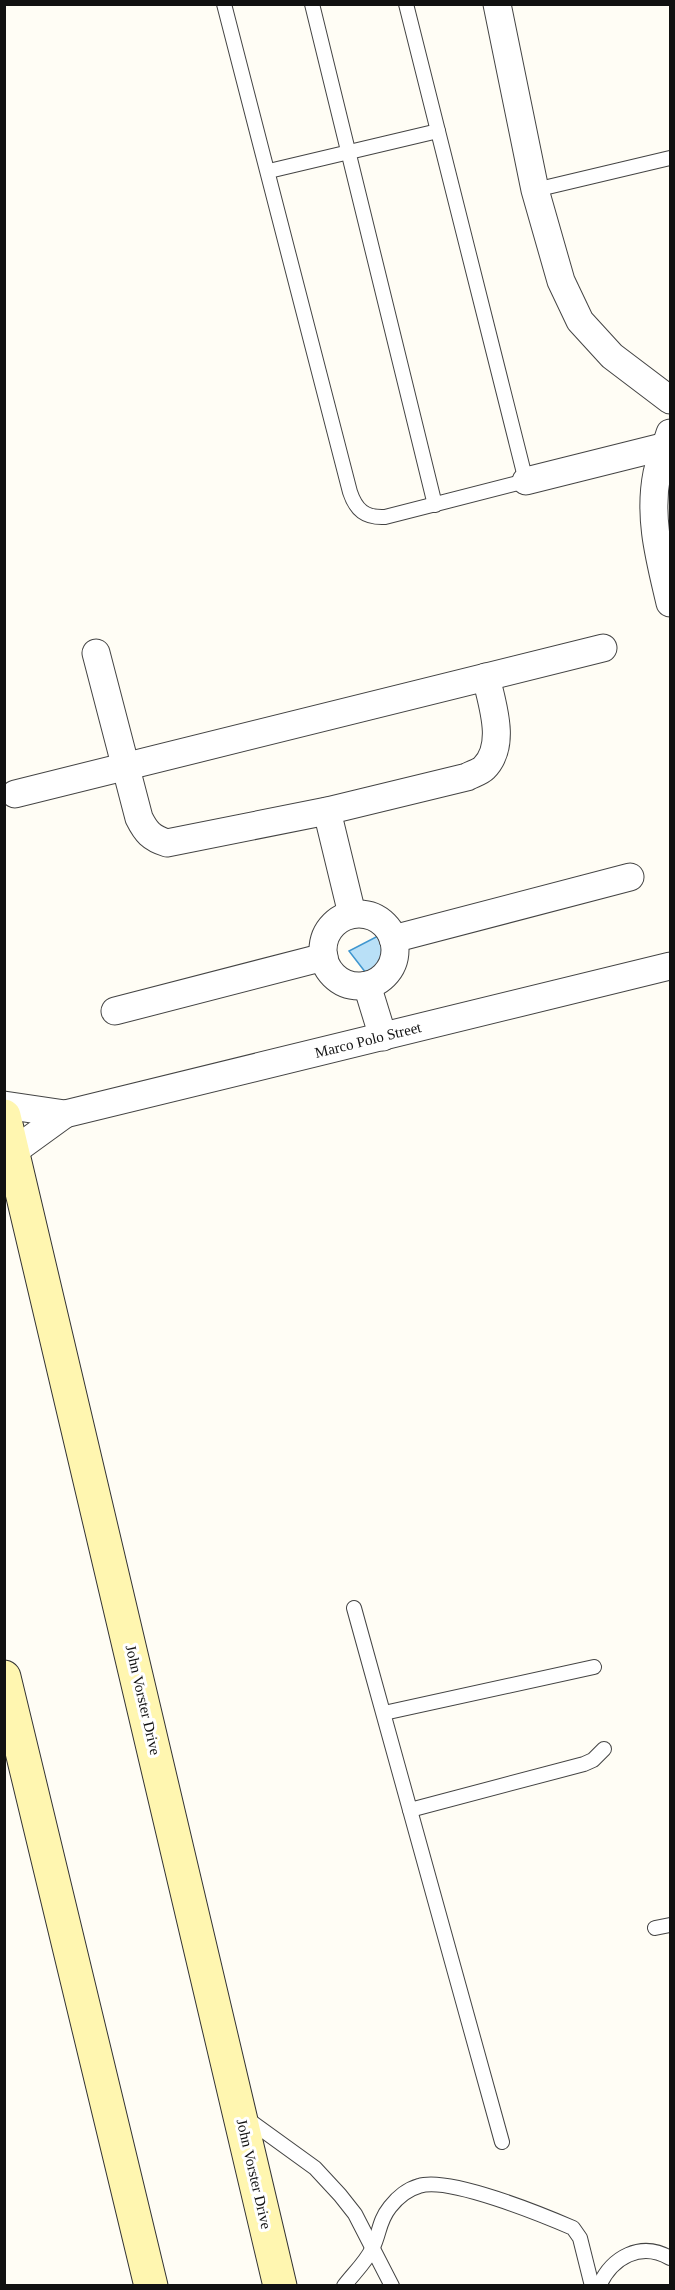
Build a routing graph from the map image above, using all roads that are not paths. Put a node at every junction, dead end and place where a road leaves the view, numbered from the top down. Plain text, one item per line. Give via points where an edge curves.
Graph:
1 (224, 4) edge
2 (312, 4) edge
3 (406, 4) edge
4 (497, 4) edge
5 (438, 131) junction
6 (348, 152) junction
7 (670, 158) edge
8 (269, 171) junction
9 (535, 190) junction
10 (670, 400) edge
11 (668, 439) edge
12 (526, 481) junction
13 (435, 505) junction
14 (670, 603) edge
15 (603, 648) dead end
16 (96, 653) dead end
17 (486, 677) junction
18 (126, 767) junction
19 (15, 794) dead end
20 (327, 811) junction
21 (630, 877) dead end
22 (352, 914) junction
23 (393, 939) junction
24 (324, 957) junction
25 (670, 966) edge
26 (367, 985) junction
27 (115, 1011) dead end
28 (383, 1036) junction
29 (4, 1105) edge
30 (65, 1114) junction
31 (4, 1116) edge
32 (9, 1152) edge
33 (354, 1608) dead end
34 (594, 1667) dead end
35 (4, 1677) edge
36 (384, 1713) junction
37 (604, 1749) dead end
38 (410, 1810) junction
39 (670, 1925) edge
40 (655, 1928) dead end
41 (240, 2114) junction
42 (502, 2142) dead end
43 (372, 2249) junction
44 (670, 2258) edge
45 (151, 2286) edge
46 (280, 2286) edge
47 (344, 2286) edge
48 (392, 2286) edge
49 (592, 2286) edge
50 (599, 2286) edge

1 - 8 lane
2 - 6 lane
3 - 5 lane
4 - 9 street
5 - 6 lane
5 - 12 lane
6 - 8 lane
6 - 13 lane
7 - 9 lane
8 - 13 lane via 354,504 373,518
9 - 10 street via 561,281 580,321 612,356
11 - 12 street
11 - 14 street via 658,471 654,519
12 - 13 lane
15 - 17 street
16 - 18 street
17 - 18 street
17 - 20 street via 496,739 483,769 467,777
18 - 19 street
18 - 20 street via 145,831 153,839 167,843
20 - 22 street
21 - 23 street
22 - 23 street via 366,914 379,920
22 - 24 street via 329,930
23 - 26 street via 395,957 389,970 380,980
24 - 26 street via 339,980
24 - 27 street
25 - 28 street, Marco Polo Street
26 - 28 street
28 - 30 street, Marco Polo Street
29 - 30 street, Marco Polo Street
30 - 32 street, Marco Polo Street
31 - 32 main road, John Vorster Drive
32 - 41 main road, John Vorster Drive
33 - 36 lane
34 - 36 lane
35 - 45 main road
36 - 38 lane
37 - 38 lane via 584,1764
38 - 42 lane
39 - 40 lane
41 - 43 lane via 315,2168 355,2214
41 - 46 main road, John Vorster Drive
43 - 47 lane
43 - 48 lane
43 - 49 lane via 390,2206 420,2185 435,2184 464,2189 573,2228
44 - 50 lane via 652,2251 636,2251 606,2272

